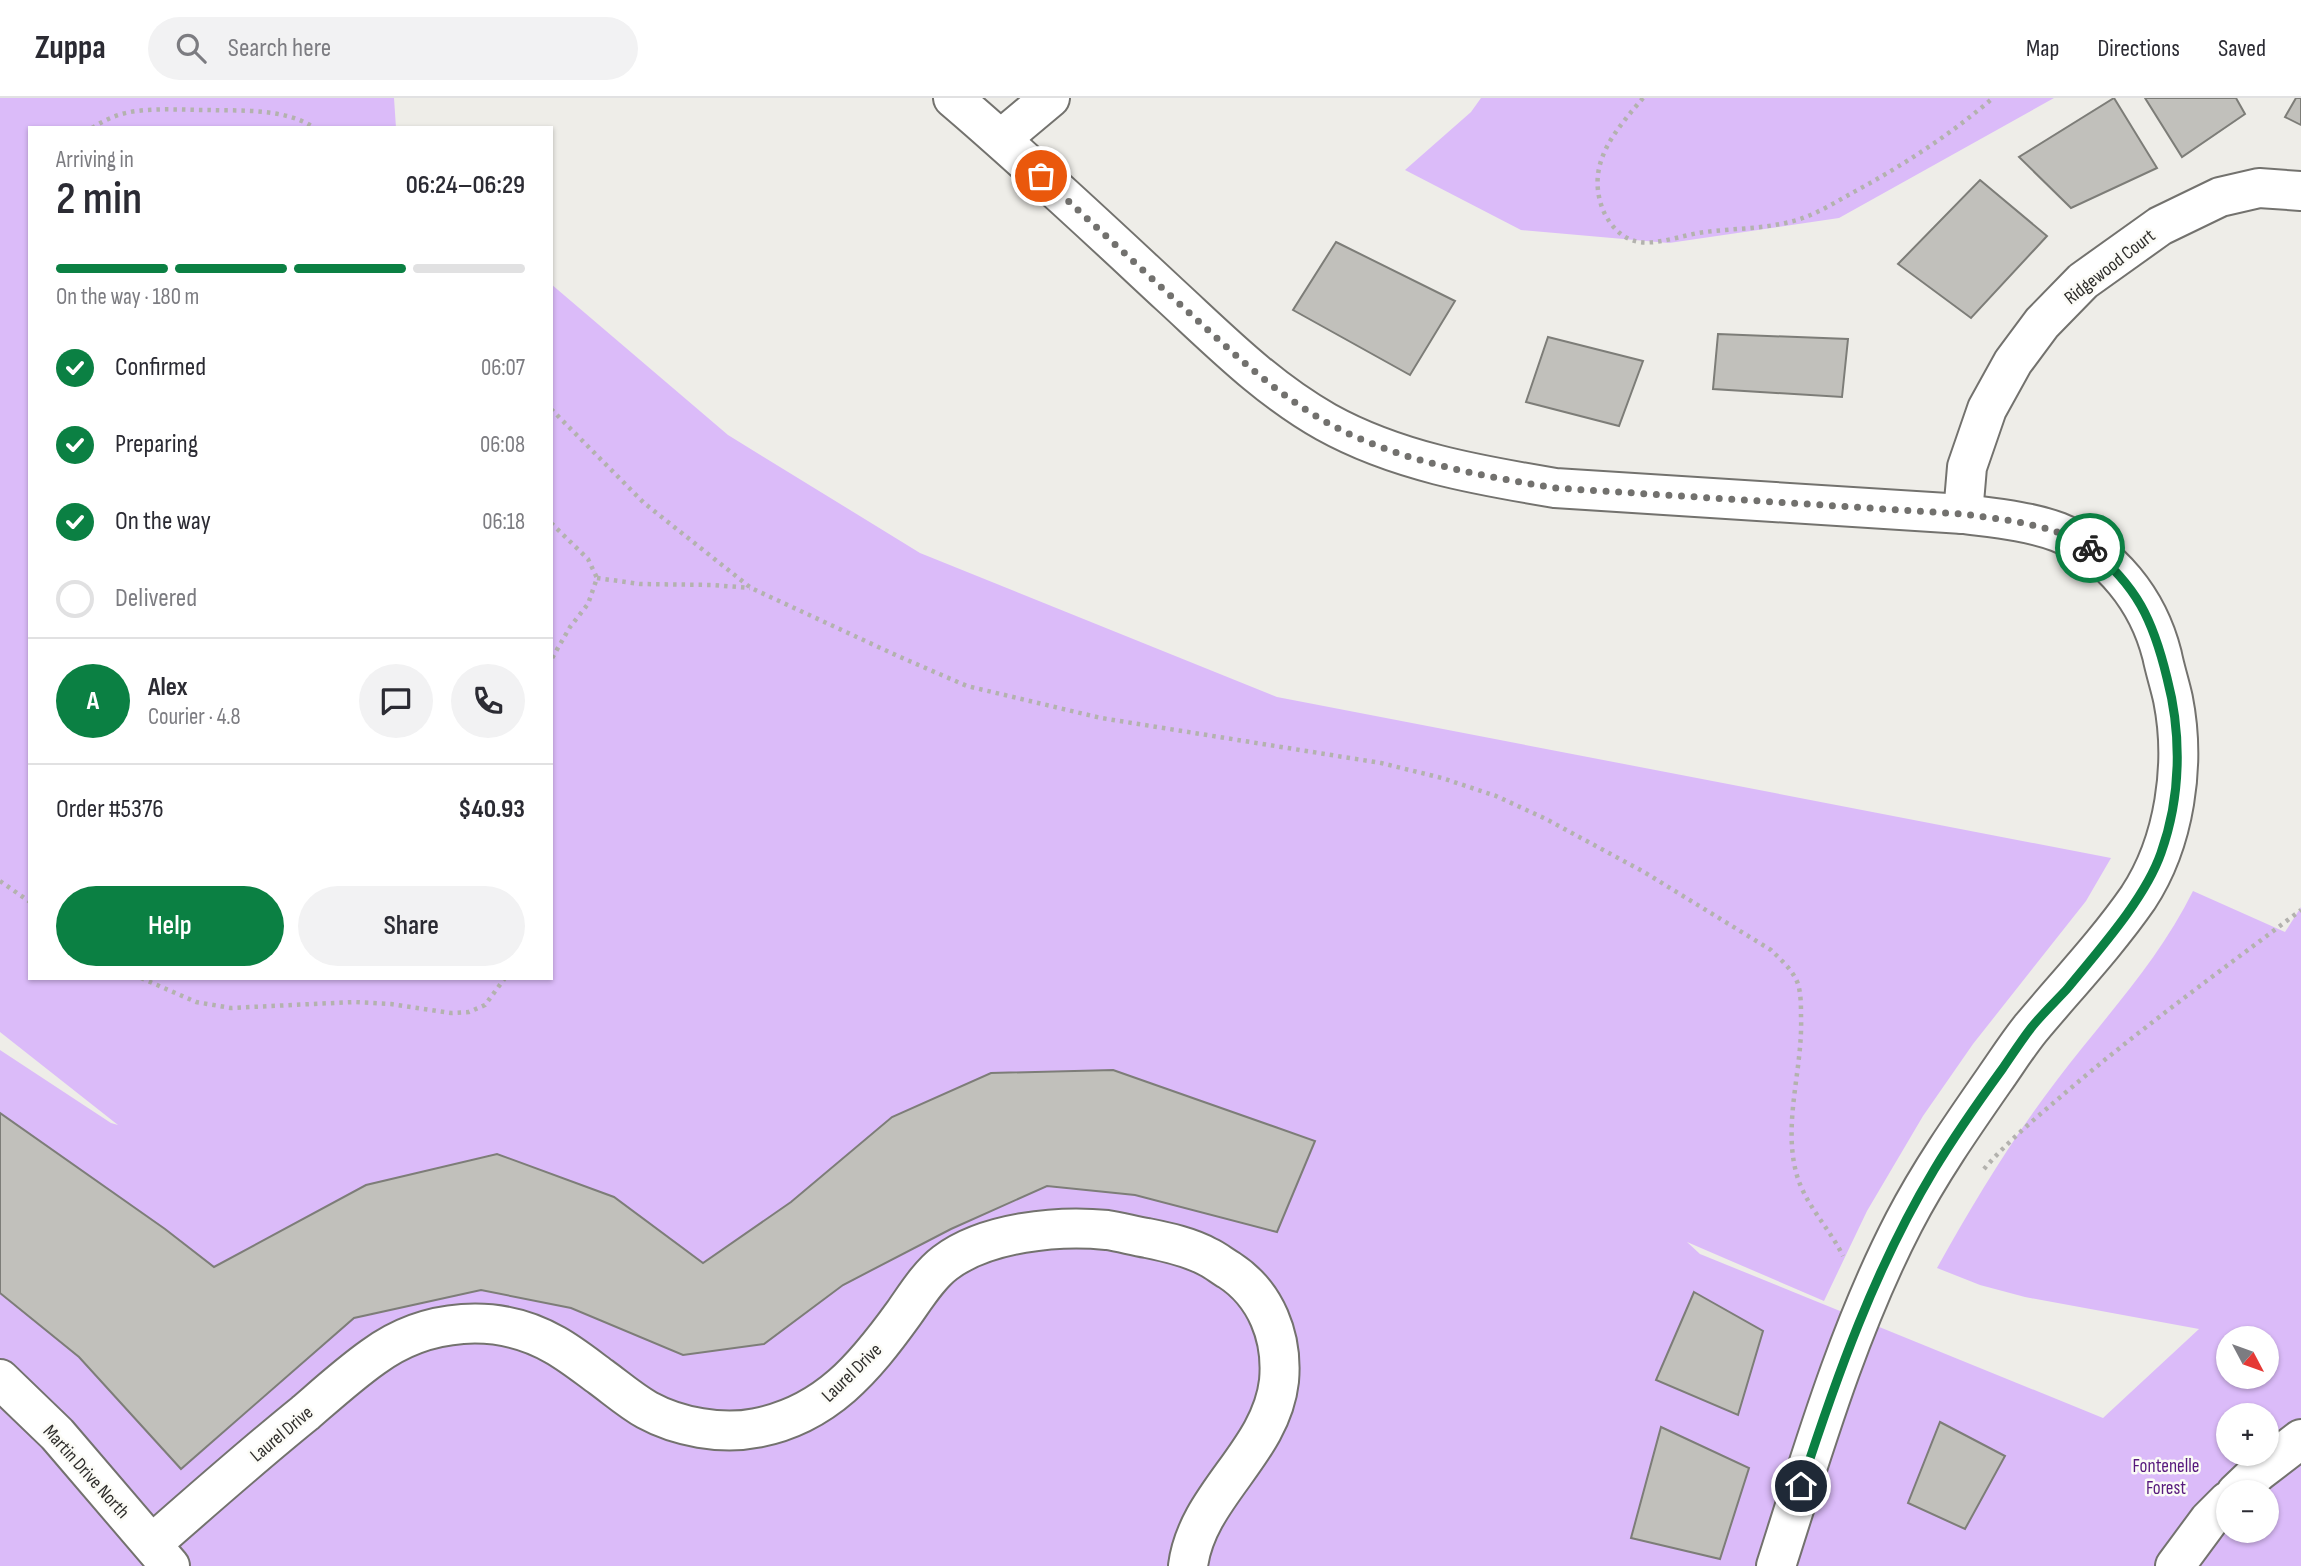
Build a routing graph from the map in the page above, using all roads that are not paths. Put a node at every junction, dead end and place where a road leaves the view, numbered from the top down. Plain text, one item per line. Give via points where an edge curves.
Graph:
1 (953, 98) edge
2 (1051, 98) edge
3 (1001, 139) junction
4 (2301, 191) edge
5 (1963, 514) junction
6 (0, 1379) edge
7 (2301, 1439) edge
8 (2250, 1480) edge
9 (2216, 1513) edge
10 (161, 1555) edge
11 (1188, 1566) edge
12 (1776, 1566) edge
13 (2175, 1566) edge

1 - 3 street
2 - 3 street
3 - 5 street via 1284,396 1375,444 1436,465 1555,488
4 - 5 street, Ridgewood Court via 2259,188 2220,197 2160,226 2083,281 2042,323 1987,409 1967,467
5 - 12 street via 2056,531 2088,546 2114,568 2139,600 2160,647 2174,702 2178,758 2173,810 2161,854 2139,896 2031,1028 1935,1168 1904,1222 1827,1406
6 - 10 street, Martin Drive North via 57,1434
7 - 8 street
9 - 13 street
10 - 11 street, Laurel Drive via 277,1435 375,1355 411,1336 449,1324 507,1326 552,1343 648,1410 671,1420 724,1430 753,1429 802,1413 837,1391 862,1367 944,1264 981,1244 1062,1228 1108,1230 1206,1255 1255,1292 1271,1319 1279,1351 1279,1382 1272,1412 1207,1511 1191,1545

